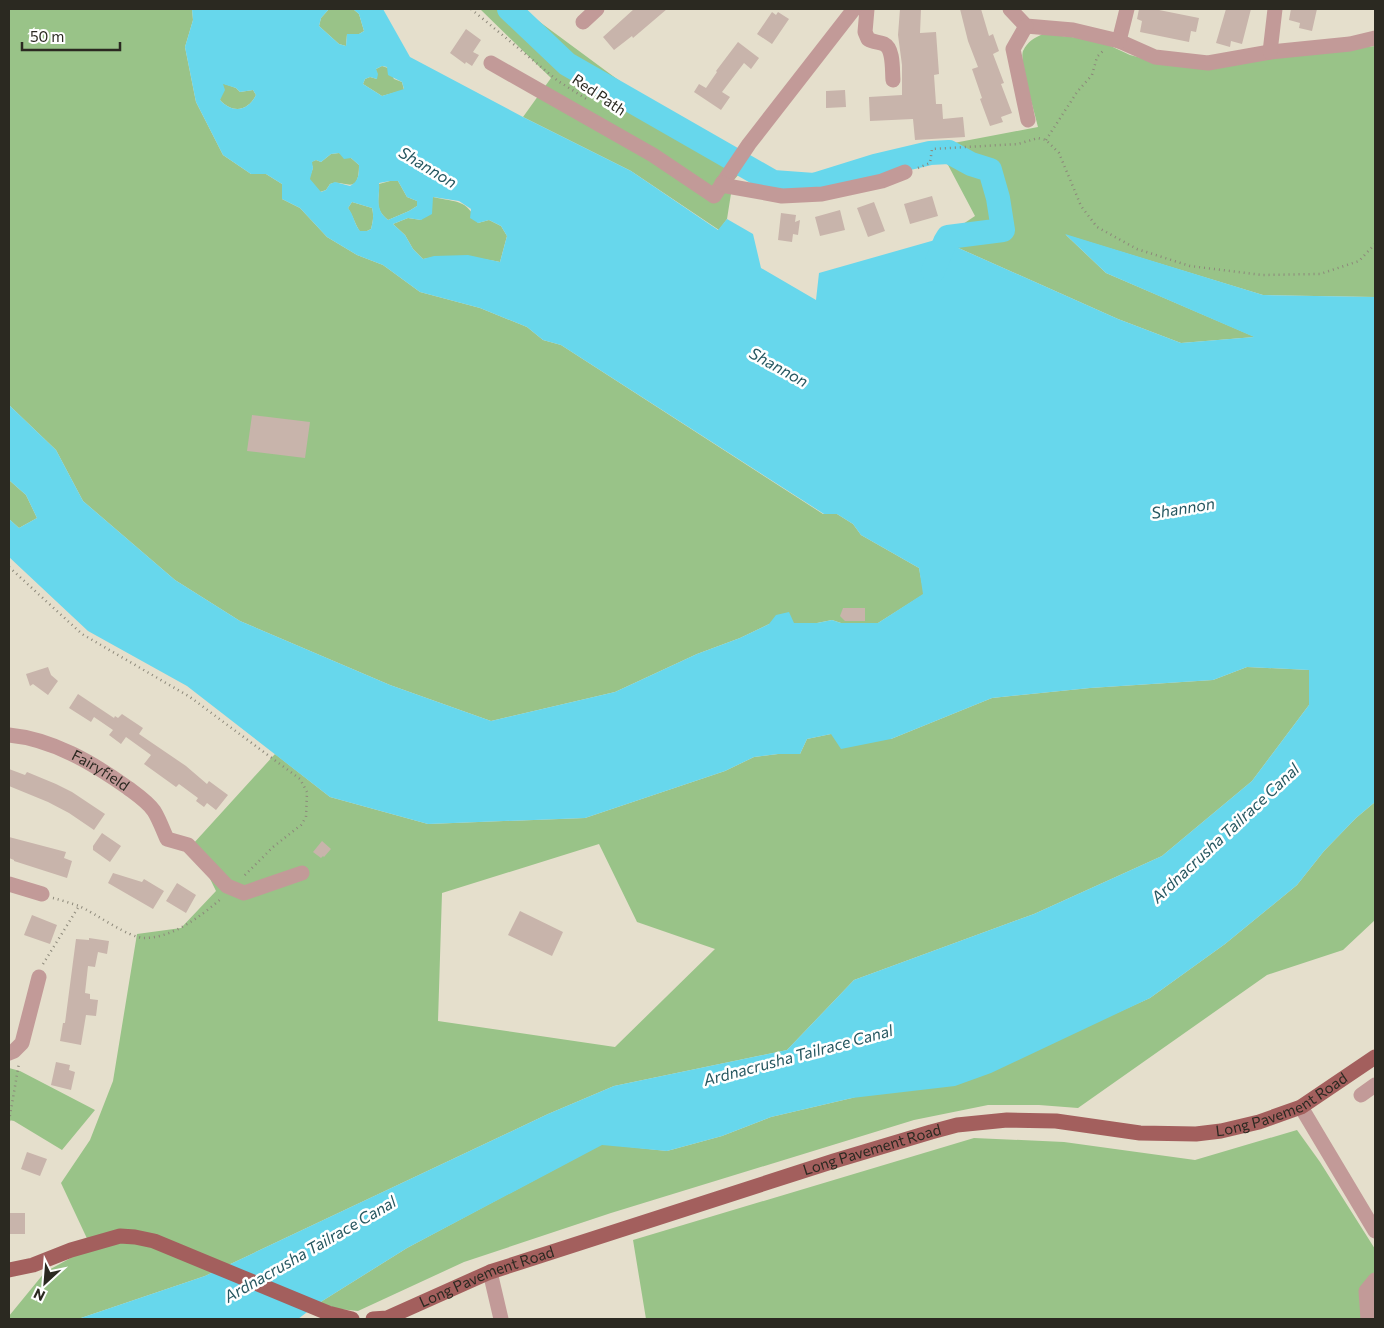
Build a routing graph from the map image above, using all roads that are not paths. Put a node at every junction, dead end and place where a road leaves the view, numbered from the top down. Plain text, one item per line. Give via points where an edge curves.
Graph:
1 (597, 9) edge
2 (854, 9) edge
3 (867, 9) edge
4 (1010, 9) edge
5 (1127, 9) edge
6 (1275, 9) edge
7 (583, 22) dead end
8 (1026, 26) junction
9 (1375, 38) edge
10 (1113, 39) junction
11 (1270, 52) junction
12 (491, 63) dead end
13 (893, 80) dead end
14 (1028, 120) dead end
15 (905, 172) dead end
16 (722, 183) junction
17 (9, 735) edge
18 (302, 873) dead end
19 (9, 884) edge
20 (42, 894) road end
21 (39, 977) road end
22 (9, 1053) edge
23 (1375, 1056) edge
24 (1375, 1085) edge
25 (1361, 1095) dead end
26 (1301, 1107) junction
27 (1375, 1232) edge
28 (9, 1270) edge
29 (490, 1272) junction
30 (1375, 1280) edge
31 (352, 1319) edge
32 (373, 1319) edge
33 (501, 1319) edge
34 (1368, 1319) edge

1 - 7 street
2 - 16 street
3 - 13 street via 865,32 868,39 885,44 890,50
4 - 8 street
5 - 10 street
6 - 11 street
8 - 10 street via 1073,30
8 - 14 street via 1013,49
9 - 11 street via 1350,44
10 - 11 street via 1154,57 1208,63
12 - 16 street via 653,155 714,196
15 - 16 street via 882,181 822,194 782,196
17 - 18 street, Fairyfield via 53,746 115,779 153,810 167,839 188,845 227,886 244,893
19 - 20 street
21 - 22 street via 22,1043
23 - 26 main road, Long Pavement Road
24 - 25 street
26 - 27 street
26 - 29 main road, Long Pavement Road via 1259,1122 1196,1134 1140,1133 1056,1121 1007,1120 957,1125 834,1161
28 - 31 main road via 120,1236 135,1237 154,1241 328,1313
29 - 32 main road, Long Pavement Road via 387,1318
29 - 33 street
30 - 34 street via 1366,1292

